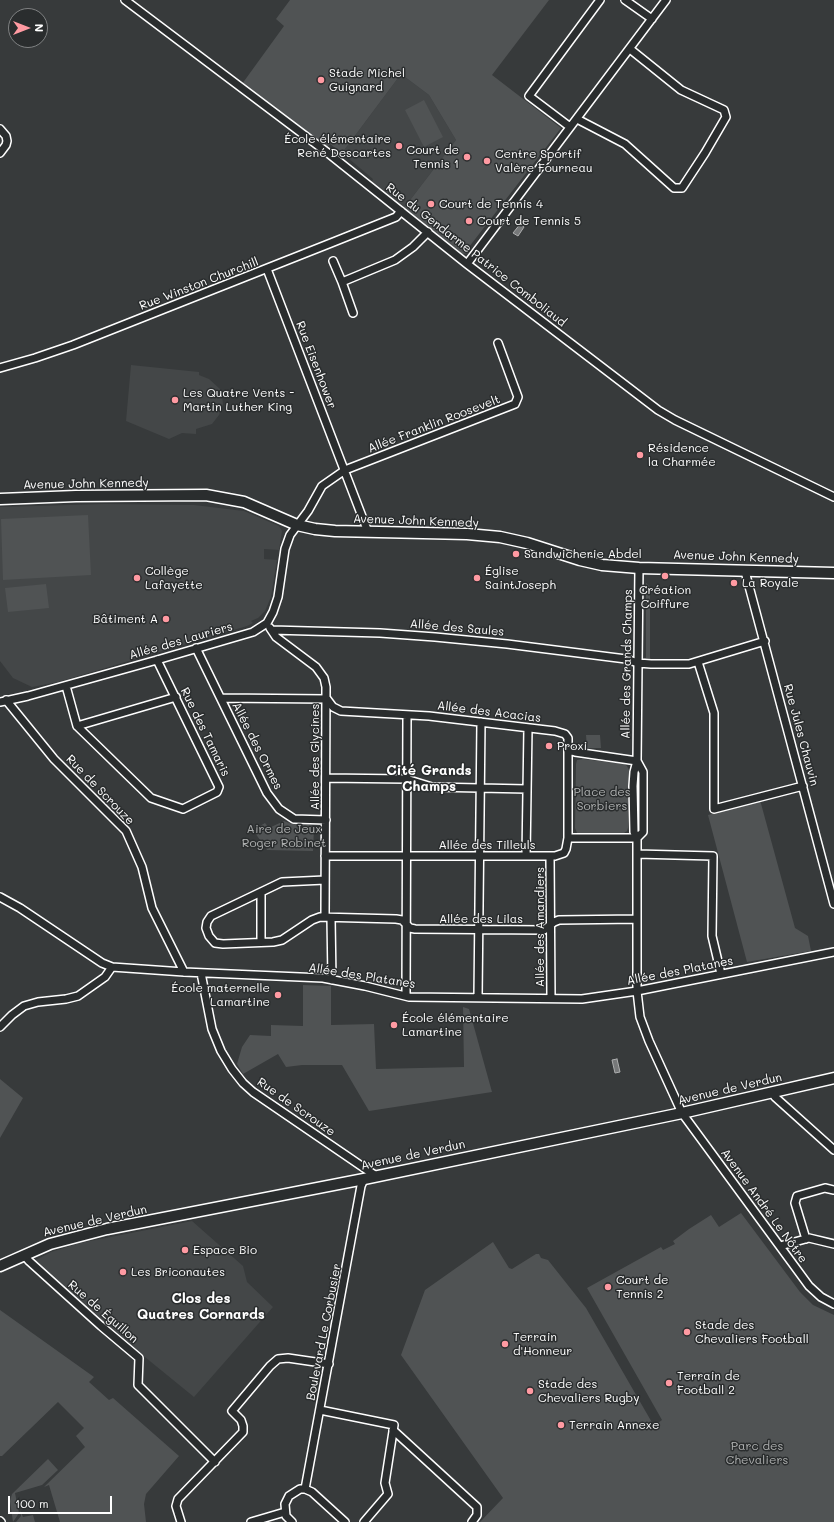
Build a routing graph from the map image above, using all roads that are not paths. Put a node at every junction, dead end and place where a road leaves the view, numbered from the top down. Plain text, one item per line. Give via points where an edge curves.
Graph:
1 (124, 0) edge
2 (600, 0) edge
3 (625, 0) edge
4 (666, 0) edge
5 (652, 19) junction
6 (630, 49) junction
7 (577, 119) junction
8 (570, 127) junction
9 (0, 129) edge
10 (0, 153) edge
11 (401, 211) junction
12 (428, 232) junction
13 (332, 260) dead end
14 (467, 264) junction
15 (267, 269) junction
16 (342, 282) junction
17 (353, 313) dead end
18 (498, 344) dead end
19 (0, 368) edge
20 (345, 470) junction
21 (834, 498) edge
22 (0, 499) edge
23 (297, 526) junction
24 (368, 532) junction
25 (639, 568) junction
26 (746, 570) junction
27 (834, 573) edge
28 (267, 623) junction
29 (272, 630) junction
30 (765, 641) junction
31 (196, 648) junction
32 (157, 660) junction
33 (698, 662) junction
34 (638, 663) junction
35 (66, 686) junction
36 (176, 697) junction
37 (221, 698) junction
38 (327, 699) junction
39 (3, 701) edge
40 (407, 715) junction
41 (481, 722) junction
42 (78, 726) junction
43 (528, 728) junction
44 (568, 750) junction
45 (637, 761) junction
46 (326, 778) junction
47 (406, 779) junction
48 (803, 786) junction
49 (480, 788) junction
50 (527, 789) junction
51 (326, 820) junction
52 (568, 838) junction
53 (637, 838) junction
54 (637, 854) junction
55 (326, 856) junction
56 (406, 856) junction
57 (479, 856) junction
58 (526, 856) junction
59 (550, 856) junction
60 (325, 880) junction
61 (261, 892) junction
62 (0, 897) edge
63 (834, 904) edge
64 (328, 918) junction
65 (637, 919) junction
66 (405, 922) junction
67 (550, 926) junction
68 (479, 930) junction
69 (261, 942) junction
70 (834, 952) edge
71 (112, 967) junction
72 (184, 972) junction
73 (201, 973) junction
74 (721, 974) junction
75 (332, 980) junction
76 (637, 991) junction
77 (406, 996) junction
78 (478, 998) junction
79 (551, 998) junction
80 (0, 1027) edge
81 (834, 1078) edge
82 (772, 1092) junction
83 (682, 1113) junction
84 (834, 1150) edge
85 (376, 1176) junction
86 (364, 1179) junction
87 (834, 1190) edge
88 (806, 1239) junction
89 (834, 1244) edge
90 (780, 1246) junction
91 (24, 1255) junction
92 (0, 1266) edge
93 (834, 1304) edge
94 (329, 1364) junction
95 (320, 1410) junction
96 (393, 1430) junction
97 (215, 1462) junction
98 (305, 1489) junction
99 (285, 1512) junction
100 (181, 1522) edge
101 (251, 1522) edge
102 (292, 1522) edge
103 (344, 1522) edge
104 (364, 1522) edge
105 (472, 1522) edge

1 - 11 street, Rue du Gendarme Patrice Comboliaud
2 - 8 street via 529,96
3 - 5 street
4 - 5 street
5 - 6 street
6 - 7 street
6 - 7 street via 681,90 724,110 726,117 682,188 674,188 625,144
7 - 8 street
8 - 14 street
9 - 10 street via 7,141
11 - 12 street, Rue du Gendarme Patrice Comboliaud
11 - 15 street, Rue Winston Churchill via 396,217
12 - 14 street, Rue du Gendarme Patrice Comboliaud
12 - 16 street via 396,260
13 - 16 street
14 - 21 street, Rue du Gendarme Patrice Comboliaud via 658,410
15 - 19 street, Rue Winston Churchill via 73,345
15 - 20 street, Rue Eisenhower
16 - 17 street
18 - 20 street, Allée Franklin Roosevelt via 518,396 516,404
20 - 23 street via 322,486
20 - 24 street, Rue Eisenhower
22 - 23 main road, Avenue John Kennedy via 206,495 244,502
23 - 24 main road, Avenue John Kennedy
23 - 28 street via 290,535 278,597
24 - 25 main road, Avenue John Kennedy via 500,537 602,565
25 - 26 main road, Avenue John Kennedy
25 - 34 street, Allée des Grands Champs
26 - 27 main road, Avenue John Kennedy
26 - 30 street, Rue Jules Chauvin
28 - 29 street, Allée des Glycines
28 - 31 street, Allée des Lauriers via 253,632
29 - 34 street, Allée des Saules via 435,636 626,659
29 - 38 street, Allée des Glycines via 276,637 316,667 324,678
30 - 33 street, Allée des Saules
30 - 48 street, Rue Jules Chauvin
31 - 32 street, Allée des Lauriers
31 - 37 street, Allée des Ormes
32 - 35 street, Allée des Lauriers
32 - 36 street, Rue des Tamaris
33 - 34 street, Allée des Saules
33 - 48 street via 714,713 714,809
34 - 45 street, Allée des Grands Champs
35 - 39 street, Allée des Lauriers
35 - 42 street, Rue des Tamaris
36 - 42 street
36 - 42 street, Rue des Tamaris via 219,787 217,792 183,808 151,798
37 - 38 street
37 - 51 street, Allée des Ormes via 267,793 280,809 294,819
38 - 40 street, Allée des Acacias via 333,707 341,711
38 - 46 street, Allée des Glycines
39 - 72 street, Rue de Scrouze via 54,759 126,831 142,867 152,908
40 - 41 street, Allée des Acacias
40 - 47 street
41 - 43 street, Allée des Acacias
41 - 49 street
43 - 44 street, Allée des Acacias via 565,734 568,738
43 - 50 street
44 - 45 street
44 - 52 street
45 - 53 street, Allée des Grands Champs via 643,772 643,832
46 - 47 street
46 - 51 street, Allée des Glycines
47 - 49 street via 432,787
47 - 56 street
48 - 63 street, Rue Jules Chauvin
49 - 50 street
49 - 57 street
50 - 58 street
51 - 55 street, Allée des Glycines
52 - 53 street
52 - 59 street, Allée des Tilleuls via 564,853
53 - 54 street, Allée des Grands Champs
54 - 65 street, Allée des Grands Champs
54 - 74 street via 712,856 712,936
55 - 56 street, Allée des Tilleuls
55 - 60 street, Allée des Glycines
56 - 57 street, Allée des Tilleuls
56 - 66 street
57 - 58 street, Allée des Tilleuls
57 - 68 street
58 - 59 street, Allée des Tilleuls
59 - 67 street, Allée des Amandiers
60 - 61 street via 282,882
60 - 64 street, Allée des Glycines
61 - 69 street
61 - 69 street, Allée des Lilas via 211,916 206,928 215,942
62 - 71 street, Allée des Platanes
64 - 66 street, Allée des Lilas via 396,919
64 - 69 street, Allée des Lilas via 312,920 282,940
64 - 75 street, Allée des Glycines
65 - 67 street, Allée des Lilas via 559,920
65 - 76 street, Allée des Grands Champs
66 - 68 street, Allée des Lilas via 410,928 415,929
66 - 77 street
67 - 68 street, Allée des Lilas via 544,930
67 - 79 street, Allée des Amandiers
68 - 78 street
70 - 74 street, Allée des Platanes
71 - 72 street, Allée des Platanes
71 - 80 street via 105,977 78,996 24,1006
72 - 73 street, Allée des Platanes
73 - 75 street, Allée des Platanes
73 - 85 street, Rue de Scrouze via 212,1030 221,1051 243,1082 253,1092
74 - 76 street, Allée des Platanes
75 - 77 street, Allée des Platanes
76 - 79 street, Allée des Platanes via 582,999
76 - 83 street, Allée des Grands Champs via 640,1017
77 - 78 street, Allée des Platanes
78 - 79 street, Allée des Platanes
81 - 82 main road, Avenue de Verdun
82 - 83 main road, Avenue de Verdun
82 - 84 street
83 - 85 main road, Avenue de Verdun
83 - 90 street, Avenue André Le Nôtre
85 - 86 main road, Avenue de Verdun
86 - 91 main road, Avenue de Verdun via 61,1240
86 - 94 street, Boulevard Le Corbusier
87 - 88 street via 825,1188 797,1196 795,1203
88 - 89 street
88 - 90 street
90 - 93 street, Avenue André Le Nôtre via 809,1286
91 - 92 main road, Avenue de Verdun
91 - 97 street, Rue de Éguillon via 139,1358 138,1385
94 - 95 street, Boulevard Le Corbusier
94 - 97 street via 278,1359 232,1411 241,1420 243,1432
95 - 96 street via 394,1425
95 - 98 street, Boulevard Le Corbusier
96 - 104 street via 385,1483 388,1494
96 - 105 street via 477,1507 477,1515
97 - 100 street via 178,1499 176,1506
98 - 99 street via 300,1489 289,1496
98 - 103 street via 312,1492
99 - 101 street
99 - 102 street

